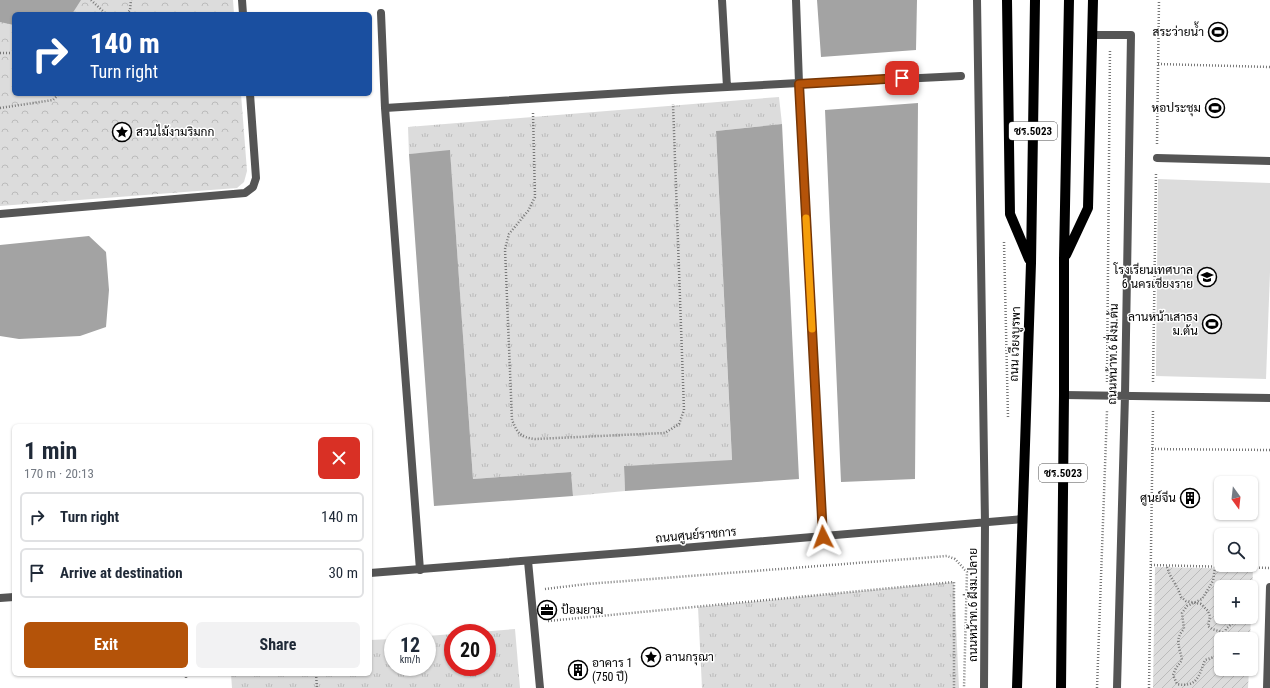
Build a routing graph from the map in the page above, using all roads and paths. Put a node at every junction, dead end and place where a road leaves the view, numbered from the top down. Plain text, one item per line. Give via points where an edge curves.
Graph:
1 (91, 0) edge
2 (131, 0) edge
3 (242, 0) edge
4 (722, 0) edge
5 (796, 0) edge
6 (977, 0) edge
7 (1007, 0) edge
8 (1035, 0) edge
9 (1069, 0) edge
10 (1093, 0) edge
11 (1160, 0) edge
12 (104, 12) edge
13 (128, 12) edge
14 (243, 12) edge
15 (381, 13) dead end
16 (1092, 35) junction
17 (1110, 35) junction
18 (0, 53) edge
19 (12, 53) edge
20 (1158, 64) junction
21 (1270, 67) edge
22 (961, 76) dead end
23 (799, 83) junction
24 (727, 87) junction
25 (672, 90) junction
26 (57, 96) edge
27 (250, 96) edge
28 (533, 99) junction
29 (0, 108) edge
30 (385, 108) junction
31 (1156, 158) junction
32 (1270, 161) edge
33 (0, 214) edge
34 (1004, 236) dead end
35 (1064, 258) junction
36 (1031, 263) junction
37 (1064, 395) junction
38 (1107, 395) junction
39 (1124, 395) junction
40 (1153, 396) junction
41 (1270, 398) edge
42 (1008, 419) dead end
43 (1152, 449) junction
44 (1270, 450) edge
45 (1023, 519) junction
46 (985, 523) junction
47 (823, 537) junction
48 (528, 561) junction
49 (1150, 565) junction
50 (1167, 567) dead end
51 (1214, 567) edge
52 (1258, 568) edge
53 (1270, 568) edge
54 (420, 570) junction
55 (1214, 572) edge
56 (372, 573) edge
57 (1270, 586) edge
58 (539, 594) dead end
59 (12, 597) edge
60 (0, 598) edge
61 (1196, 603) junction
62 (545, 621) dead end
63 (1231, 624) edge
64 (1218, 632) edge
65 (1226, 632) edge
66 (1214, 657) edge
67 (316, 676) edge
68 (1191, 687) edge
69 (317, 688) edge
70 (540, 688) edge
71 (954, 688) edge
72 (964, 688) edge
73 (984, 688) edge
74 (1017, 688) edge
75 (1061, 688) edge
76 (1097, 688) edge
77 (1117, 688) edge
78 (1149, 688) edge
79 (1267, 688) edge

1 - 12 path
2 - 13 path
3 - 14 street
4 - 24 street
5 - 23 street
6 - 46 street, ถนนหน้าท.6 ฝั่งม.ปลาย
7 - 36 main road via 1010,214
8 - 36 main road, ถนน เวียงบูรพา / ชร.5023
9 - 35 main road, ชร.5023
10 - 16 main road
11 - 20 path
15 - 30 street
16 - 17 street, ถนนหน้าท.6 ฝั่งม.ต้น
16 - 35 main road via 1088,208
17 - 38 path
17 - 39 street, ถนนหน้าท.6 ฝั่งม.ต้น via 1131,35
18 - 19 path
20 - 21 path
20 - 31 path
22 - 23 street
23 - 24 street
23 - 47 street
24 - 25 street
25 - 28 street
25 - 28 path via 684,410 679,424 665,433 535,439 523,437 516,431 512,420 505,249 509,234 528,211 535,197
26 - 29 path via 53,100
27 - 33 street via 256,178 253,187 245,193
28 - 30 street
30 - 54 street
31 - 32 street
31 - 40 path
34 - 42 path
35 - 37 main road, ชร.5023
36 - 45 main road, ถนน เวียงบูรพา / ชร.5023
37 - 38 street
37 - 75 main road, ชร.5023
38 - 39 street
38 - 76 path
39 - 40 street
39 - 77 street, ถนนหน้าท.6 ฝั่งม.ต้น
40 - 41 street
40 - 43 path
43 - 44 path
43 - 49 path
45 - 46 street, ถนนศูนย์ราชการ
45 - 74 main road, ถนน เวียงบูรพา / ชร.5023
46 - 47 street, ถนนศูนย์ราชการ
46 - 73 street, ถนนหน้าท.6 ฝั่งม.ปลาย
47 - 48 street, ถนนศูนย์ราชการ
48 - 54 street, ถนนศูนย์ราชการ
48 - 70 street
49 - 51 path
49 - 78 path
50 - 61 path via 1181,597
52 - 53 path
54 - 56 street, ถนนศูนย์ราชการ
55 - 61 path via 1208,591 1202,600
57 - 79 street
58 - 72 path via 545,589 587,584 947,556 955,559 967,572
59 - 60 street
61 - 64 path via 1208,611 1208,626
61 - 68 path via 1187,606 1182,613 1184,629 1178,642 1182,660 1173,676 1177,684
62 - 71 path via 954,582
63 - 65 path
66 - 68 path via 1205,660 1197,681
67 - 69 path

